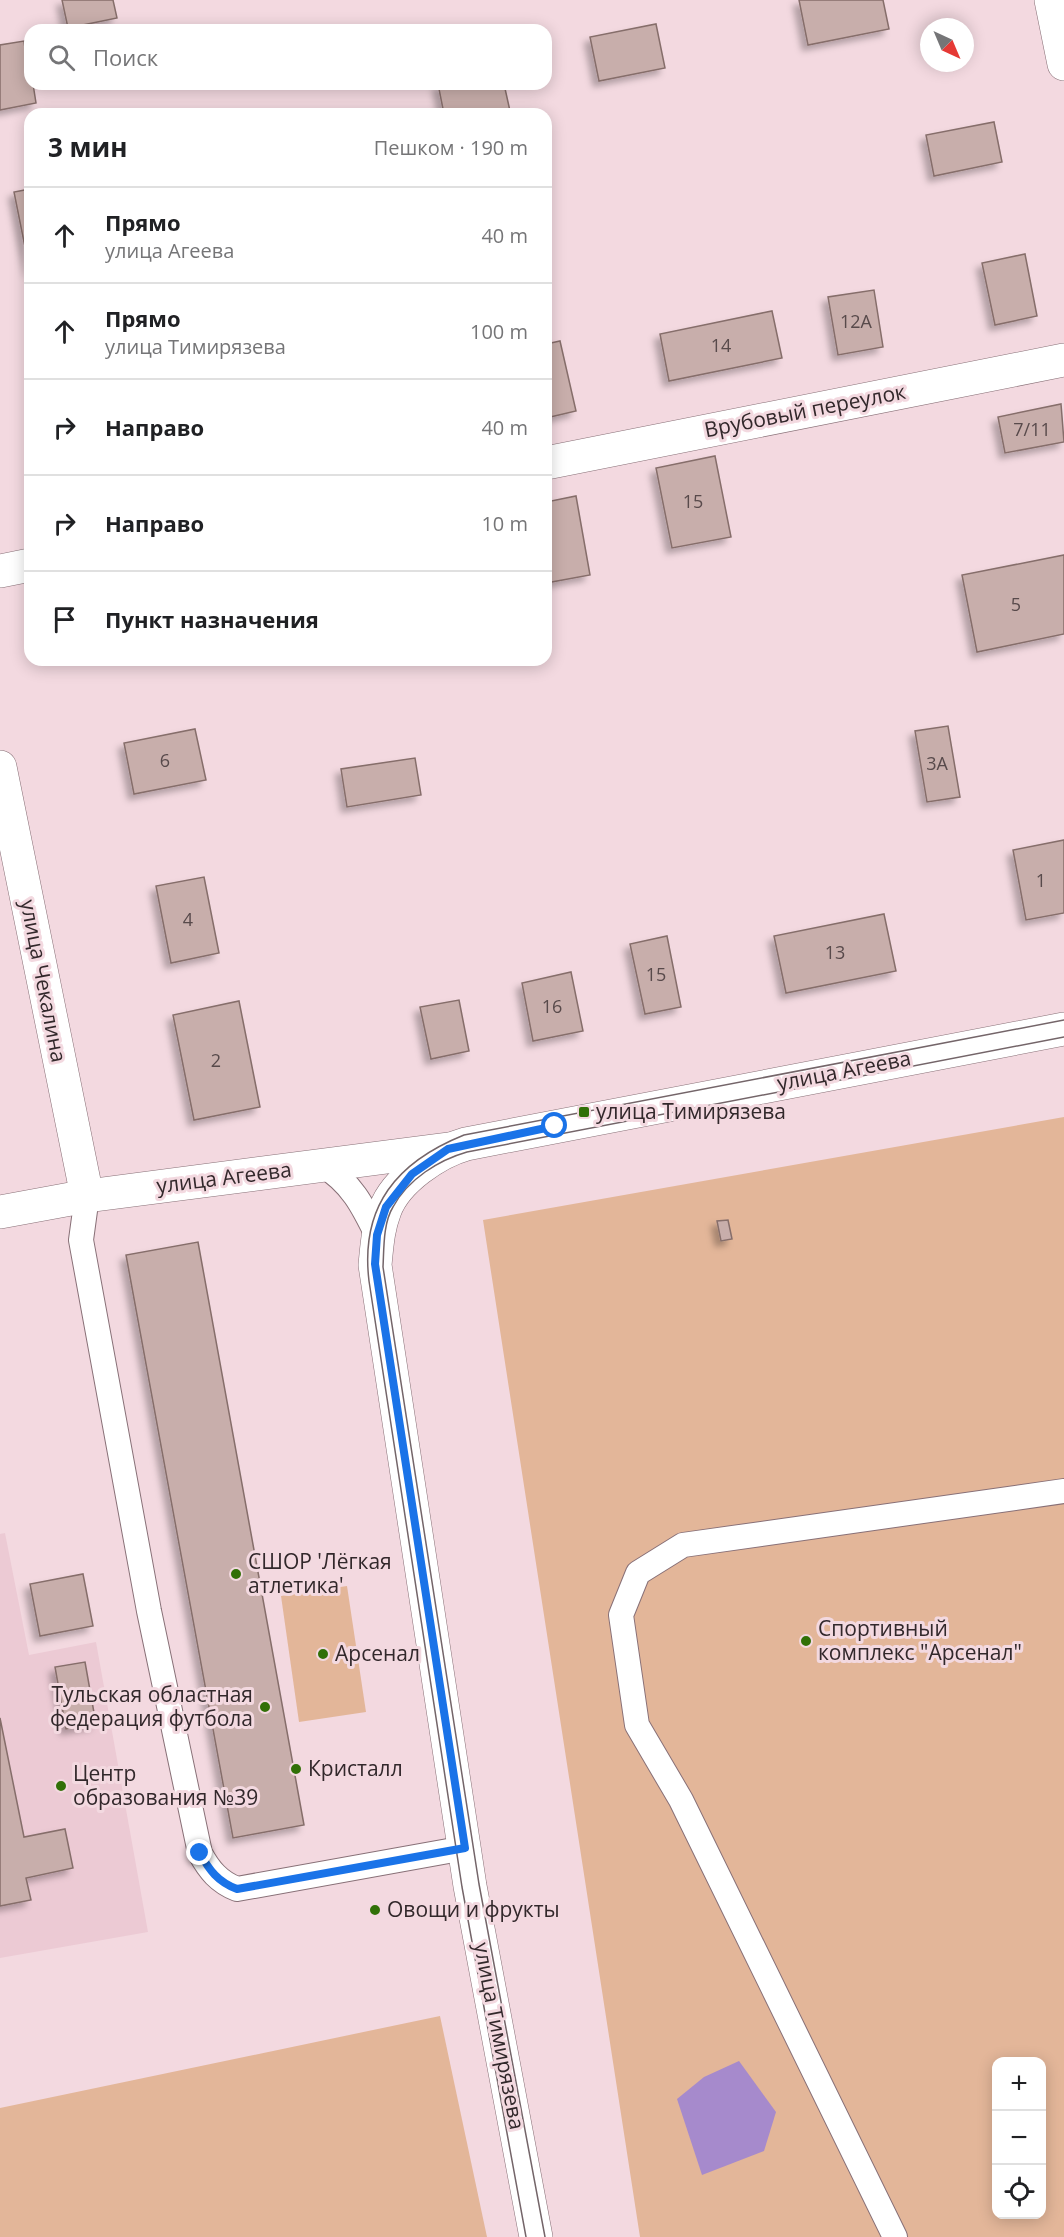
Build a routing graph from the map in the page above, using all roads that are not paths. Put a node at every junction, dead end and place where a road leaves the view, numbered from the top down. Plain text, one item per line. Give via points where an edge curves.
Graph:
1 (1051, 0) edge
2 (1064, 64) edge
3 (1064, 360) edge
4 (552, 462) edge
5 (24, 566) edge
6 (0, 571) edge
7 (0, 767) edge
8 (1064, 1029) edge
9 (448, 1149) junction
10 (322, 1165) junction
11 (87, 1196) junction
12 (0, 1212) edge
13 (376, 1250) junction
14 (1064, 1491) edge
15 (465, 1848) junction
16 (536, 2237) edge
17 (895, 2237) edge

1 - 2 street
3 - 4 street, Врубовый переулок
5 - 6 street
7 - 11 street, улица Чекалина
8 - 9 street, улица Агеева
9 - 10 street, улица Агеева
9 - 13 street, улица Агеева via 412,1174 386,1207
10 - 11 street, улица Агеева
10 - 13 lane via 353,1190
11 - 12 street, улица Агеева
11 - 15 lane via 81,1240 149,1611 205,1862 225,1884 237,1889
13 - 15 street, улица Тимирязева
14 - 17 lane via 683,1545 638,1573 621,1615 637,1725 681,1800
15 - 16 street, улица Тимирязева

